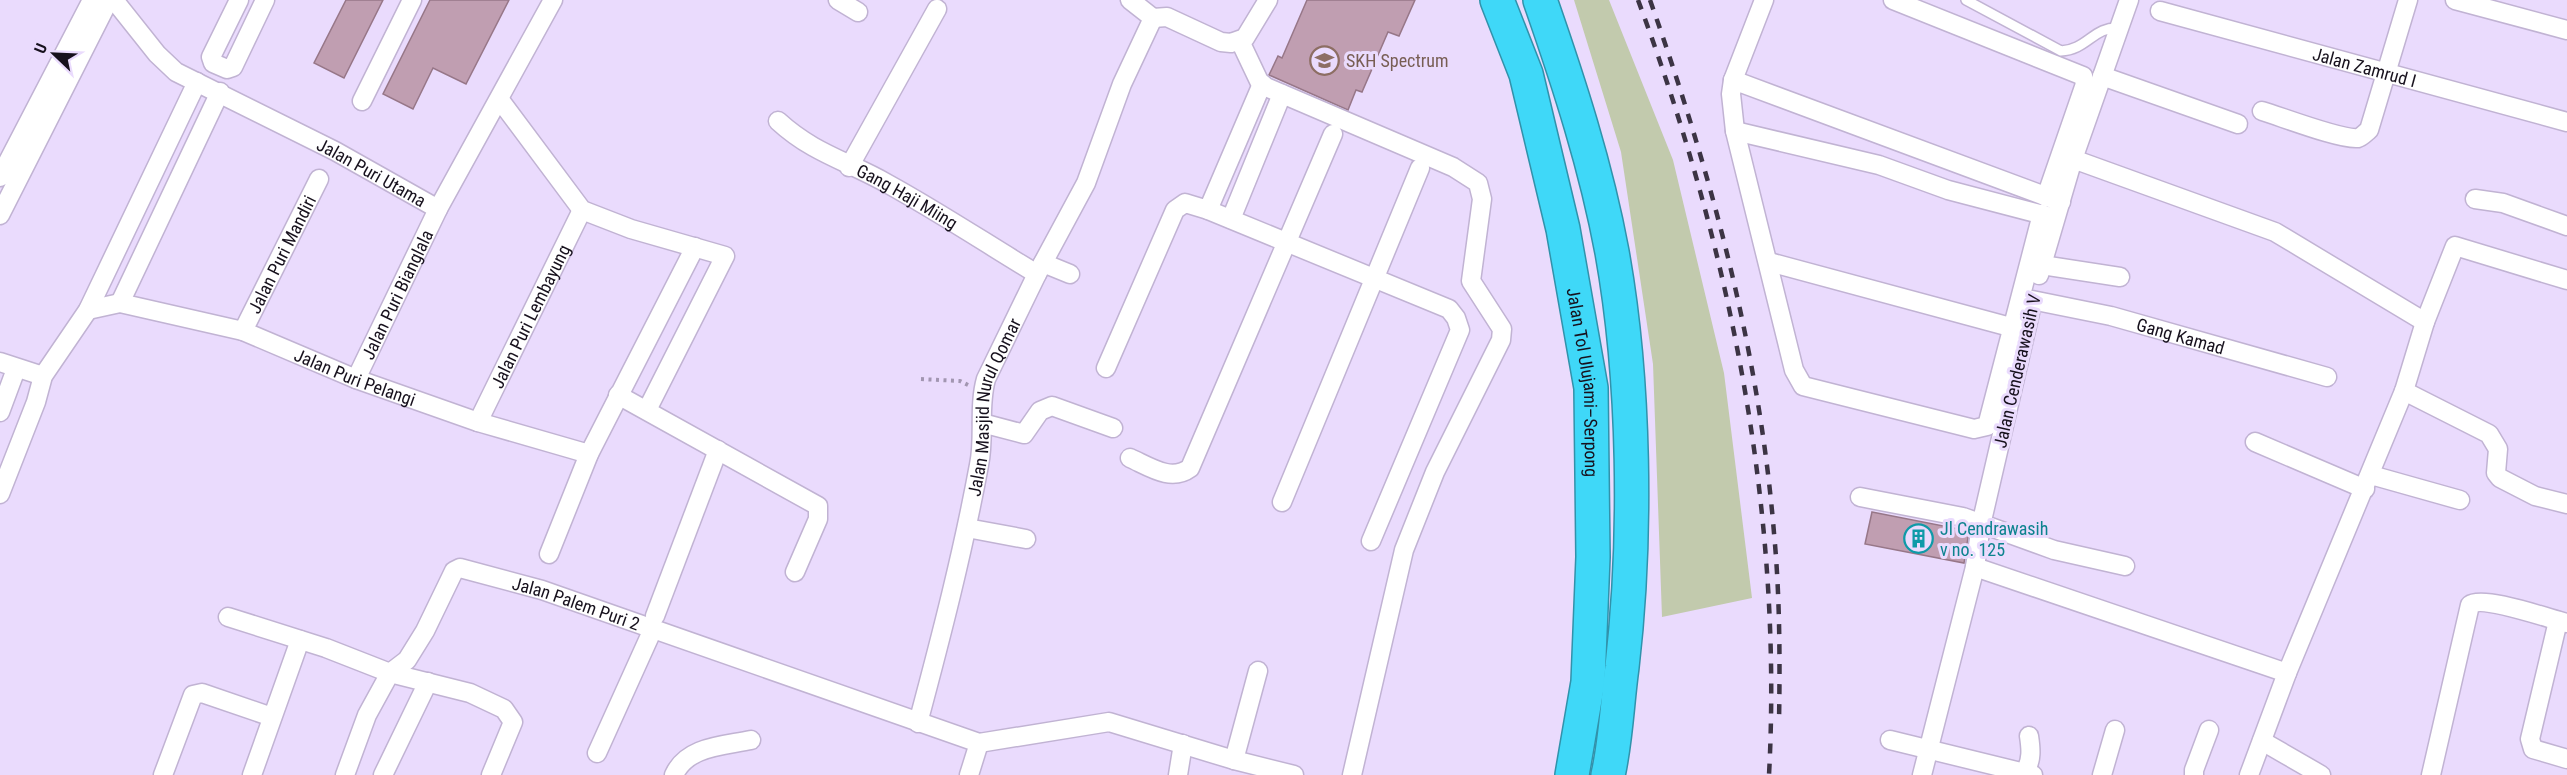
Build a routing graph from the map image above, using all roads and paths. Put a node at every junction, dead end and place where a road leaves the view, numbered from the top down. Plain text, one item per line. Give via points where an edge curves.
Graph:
1 (92, 0) edge
2 (109, 0) edge
3 (114, 0) edge
4 (239, 0) edge
5 (265, 0) edge
6 (412, 0) edge
7 (554, 0) edge
8 (838, 0) edge
9 (1130, 0) edge
10 (1268, 0) edge
11 (1497, 0) edge
12 (1540, 0) edge
13 (1764, 0) edge
14 (1893, 0) edge
15 (1966, 0) edge
16 (2129, 0) edge
17 (2408, 0) edge
18 (2455, 0) edge
19 (937, 9) dead end
20 (2160, 10) dead end
21 (858, 12) dead end
22 (1153, 18) junction
23 (2119, 28) junction
24 (2567, 30) edge
25 (1240, 41) junction
26 (2388, 73) junction
27 (2102, 76) junction
28 (1733, 80) junction
29 (197, 82) junction
30 (1262, 84) junction
31 (220, 92) junction
32 (1282, 94) junction
33 (500, 100) junction
34 (362, 101) dead end
35 (2262, 111) dead end
36 (778, 121) dead end
37 (2567, 122) edge
38 (2238, 124) dead end
39 (1735, 131) junction
40 (1333, 134) dead end
41 (1889, 137) junction
42 (2073, 159) junction
43 (1880, 165) junction
44 (849, 166) junction
45 (1420, 168) dead end
46 (1989, 176) junction
47 (0, 177) edge
48 (319, 179) dead end
49 (1983, 198) junction
50 (2475, 199) dead end
51 (2051, 208) junction
52 (438, 209) junction
53 (582, 210) junction
54 (1208, 210) junction
55 (0, 215) edge
56 (1231, 219) junction
57 (2567, 226) edge
58 (1287, 242) junction
59 (694, 248) junction
60 (1769, 262) junction
61 (2042, 265) junction
62 (1040, 268) junction
63 (1070, 274) dead end
64 (2120, 277) dead end
65 (1374, 278) junction
66 (2567, 280) edge
67 (2032, 300) junction
68 (120, 303) junction
69 (88, 310) junction
70 (2426, 322) junction
71 (2014, 328) junction
72 (243, 331) junction
73 (8, 366) edge
74 (1106, 368) dead end
75 (43, 376) junction
76 (2327, 377) dead end
77 (356, 379) junction
78 (921, 379) dead end
79 (2404, 391) junction
80 (982, 392) junction
81 (618, 395) junction
82 (646, 410) junction
83 (0, 412) edge
84 (478, 422) junction
85 (982, 423) junction
86 (1113, 428) dead end
87 (2255, 442) dead end
88 (718, 450) junction
89 (589, 454) junction
90 (1130, 458) dead end
91 (2368, 482) junction
92 (0, 494) edge
93 (1860, 497) dead end
94 (2460, 500) dead end
95 (1282, 502) dead end
96 (2567, 504) edge
97 (1981, 525) junction
98 (967, 528) junction
99 (1026, 539) dead end
100 (1371, 541) dead end
101 (549, 554) dead end
102 (2125, 566) dead end
103 (1975, 567) junction
104 (795, 572) dead end
105 (228, 617) dead end
106 (2563, 622) edge
107 (654, 623) junction
108 (300, 640) junction
109 (1258, 671) dead end
110 (390, 673) junction
111 (2287, 674) junction
112 (428, 682) junction
113 (273, 717) junction
114 (918, 723) junction
115 (2209, 729) dead end
116 (2115, 730) dead end
117 (2029, 736) dead end
118 (751, 740) dead end
119 (1890, 740) dead end
120 (2262, 741) junction
121 (979, 743) junction
122 (1183, 744) junction
123 (1930, 749) junction
124 (597, 753) dead end
125 (2567, 759) edge
126 (1234, 760) junction
127 (2029, 774) edge
128 (163, 775) edge
129 (252, 775) edge
130 (345, 775) edge
131 (383, 775) edge
132 (491, 775) edge
133 (674, 775) edge
134 (969, 775) edge
135 (1178, 775) edge
136 (1294, 775) edge
137 (1352, 775) edge
138 (1572, 775) edge
139 (1608, 775) edge
140 (1922, 775) edge
141 (2102, 775) edge
142 (2194, 775) edge
143 (2249, 775) edge
144 (2321, 775) edge
145 (2431, 775) edge

1 - 47 street
2 - 55 street
3 - 29 street, Jalan Puri Utama via 168,66
4 - 5 street via 211,57 213,63 227,69 233,67
6 - 34 street
7 - 33 street, Jalan Puri Utama
8 - 21 street
9 - 22 street
10 - 25 street
11 - 138 highway, Jalan Tol Ulujami–Serpong via 1528,85 1563,229 1591,388 1593,557 1588,682
12 - 139 highway via 1577,105 1612,252 1625,354 1631,471 1629,609
13 - 28 street
14 - 51 street via 2083,76 2085,84
15 - 23 lane via 2061,51 2080,47 2109,27
16 - 23 street, Jalan Cenderawasih V
17 - 26 street
18 - 24 street
19 - 44 street
20 - 26 street, Jalan Zamrud I
22 - 25 street via 1167,17 1221,42
22 - 62 street, Jalan Masjid Nurul Qomar via 1122,84 1086,183
23 - 27 street, Jalan Cenderawasih V
25 - 30 street
26 - 35 street via 2369,129 2358,138
26 - 37 street, Jalan Zamrud I
27 - 38 street
27 - 42 street, Jalan Cenderawasih V
28 - 39 street
28 - 41 street
29 - 31 street, Jalan Puri Utama
29 - 69 street
30 - 32 street
30 - 54 street
31 - 52 street, Jalan Puri Utama
31 - 68 street
32 - 56 street
32 - 137 street via 1453,167 1478,183 1482,199 1472,281 1502,328 1497,351 1435,472 1404,550
33 - 52 street, Jalan Puri Utama
33 - 53 street
36 - 44 street, Gang Haji Miing via 795,137
39 - 43 street
39 - 60 street
40 - 58 street
41 - 43 street
41 - 46 street
42 - 51 street, Jalan Cenderawasih V
42 - 70 street via 2275,232
43 - 49 street via 1948,190
44 - 62 street, Gang Haji Miing
45 - 65 street
46 - 49 street
46 - 51 street
48 - 72 street, Jalan Puri Mandiri
49 - 51 street
50 - 57 street via 2503,203
51 - 61 street, Jalan Cenderawasih V
51 - 71 street
52 - 77 street, Jalan Puri Bianglala
53 - 59 street
53 - 84 street, Jalan Puri Lembayung
54 - 56 street
54 - 74 street via 1185,203 1175,210
56 - 58 street
58 - 65 street
58 - 90 street via 1190,468 1181,475 1171,475
59 - 81 street
59 - 82 street via 725,256
60 - 71 street
60 - 71 street via 1794,370 1803,386 1812,389 1983,428 1990,421
61 - 64 street
61 - 67 street, Jalan Cenderawasih V
62 - 63 street, Gang Haji Miing
62 - 80 street, Jalan Masjid Nurul Qomar
65 - 95 street
65 - 100 street via 1449,309 1460,330
66 - 70 street via 2455,246
67 - 76 street, Gang Kamad via 2111,316
67 - 97 street, Jalan Cenderawasih V
68 - 69 street, Jalan Puri Pelangi
68 - 72 street, Jalan Puri Pelangi
69 - 75 street
70 - 79 street
72 - 77 street, Jalan Puri Pelangi
73 - 75 street
73 - 83 street
75 - 92 street
77 - 84 street, Jalan Puri Pelangi
78 - 80 path via 960,381
79 - 91 street
79 - 96 street via 2488,434 2498,449 2496,473 2500,478 2535,496
80 - 85 street, Jalan Masjid Nurul Qomar
81 - 82 street
81 - 89 street
82 - 88 street
84 - 89 street, Jalan Puri Pelangi
85 - 86 street via 1024,434 1040,411 1052,406
85 - 98 street, Jalan Masjid Nurul Qomar via 980,460
87 - 91 street
88 - 104 street via 818,506 818,519
88 - 107 street
89 - 101 street
91 - 94 street
91 - 111 street
93 - 97 street via 1962,517
97 - 102 street via 2054,550
97 - 103 street, Jalan Cenderawasih V
98 - 99 street
98 - 114 street, Jalan Masjid Nurul Qomar
103 - 111 street
103 - 123 street, Jalan Cenderawasih V
105 - 108 street
106 - 125 street via 2530,739 2534,749
106 - 145 street via 2479,601 2470,605
107 - 110 street, Jalan Palem Puri 2 via 460,568 454,571 407,660
107 - 114 street, Jalan Palem Puri 2
107 - 124 street
108 - 110 street
108 - 113 street
109 - 126 street
110 - 112 street
110 - 130 street, Jalan Palem Puri 2 via 368,715
111 - 120 street
112 - 131 street
112 - 132 street via 470,693 511,716 513,722
113 - 128 street via 202,693 193,695
113 - 129 street
114 - 121 street
115 - 142 street
116 - 141 street
117 - 127 street
118 - 133 street via 690,754
119 - 123 street
120 - 143 street
120 - 144 street
121 - 122 street via 1109,722
121 - 134 street
122 - 126 street
122 - 135 street
123 - 127 street
123 - 140 street, Jalan Cenderawasih V
126 - 136 street

